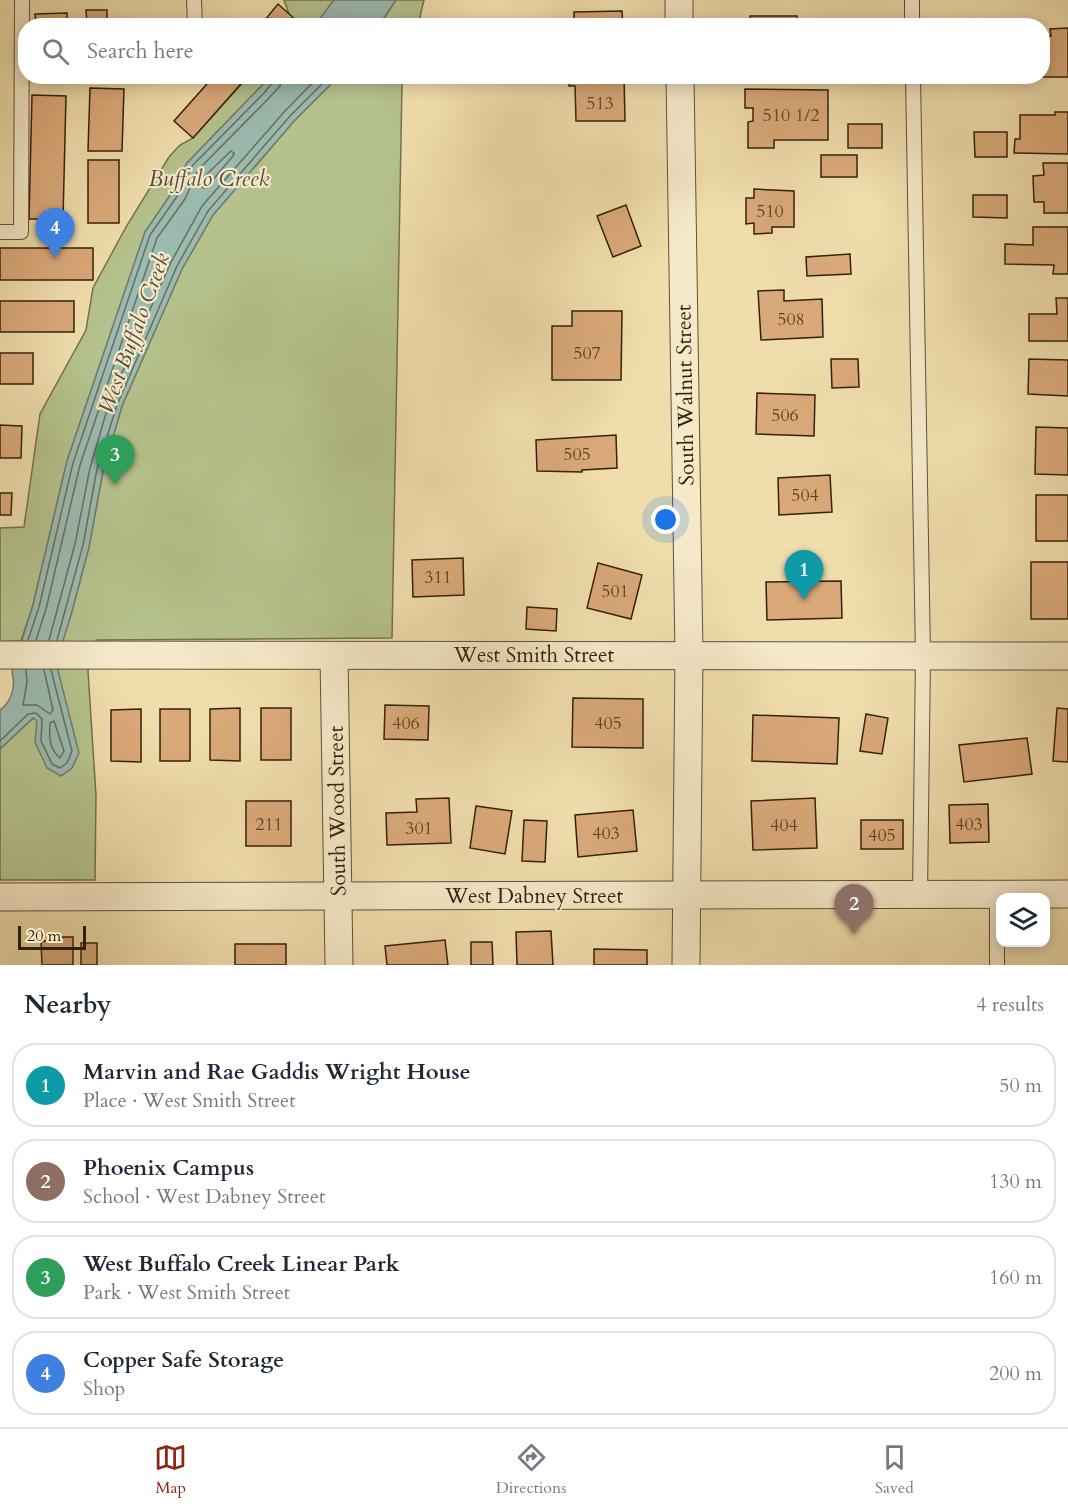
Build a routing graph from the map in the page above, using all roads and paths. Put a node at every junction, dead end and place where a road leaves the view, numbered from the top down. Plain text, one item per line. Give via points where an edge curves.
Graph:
1 (22, 0) edge
2 (194, 0) edge
3 (679, 0) edge
4 (912, 0) edge
5 (22, 18) edge
6 (195, 18) edge
7 (679, 18) edge
8 (912, 18) edge
9 (22, 84) edge
10 (680, 84) edge
11 (913, 84) edge
12 (0, 232) edge
13 (689, 654) junction
14 (6, 655) edge
15 (334, 656) junction
16 (923, 656) junction
17 (1068, 656) edge
18 (996, 894) edge
19 (1050, 894) edge
20 (1068, 894) edge
21 (686, 895) junction
22 (920, 895) junction
23 (0, 897) edge
24 (339, 897) junction
25 (997, 947) edge
26 (339, 965) edge
27 (686, 965) edge
28 (997, 965) edge

1 - 5 lane
2 - 6 lane
3 - 7 street
4 - 8 lane
9 - 12 lane via 21,232
10 - 13 street, South Walnut Street
11 - 16 lane
13 - 15 street, West Smith Street
13 - 16 street, West Smith Street
13 - 21 street, South Walnut Street
14 - 15 street, West Smith Street
15 - 24 street, South Wood Street
16 - 17 street, West Smith Street
16 - 22 lane
18 - 22 street, West Dabney Street
19 - 20 street, West Dabney Street
21 - 22 street, West Dabney Street
21 - 24 street, West Dabney Street
21 - 27 street, South Walnut Street
23 - 24 street, West Dabney Street
24 - 26 street, South Wood Street
25 - 28 lane

